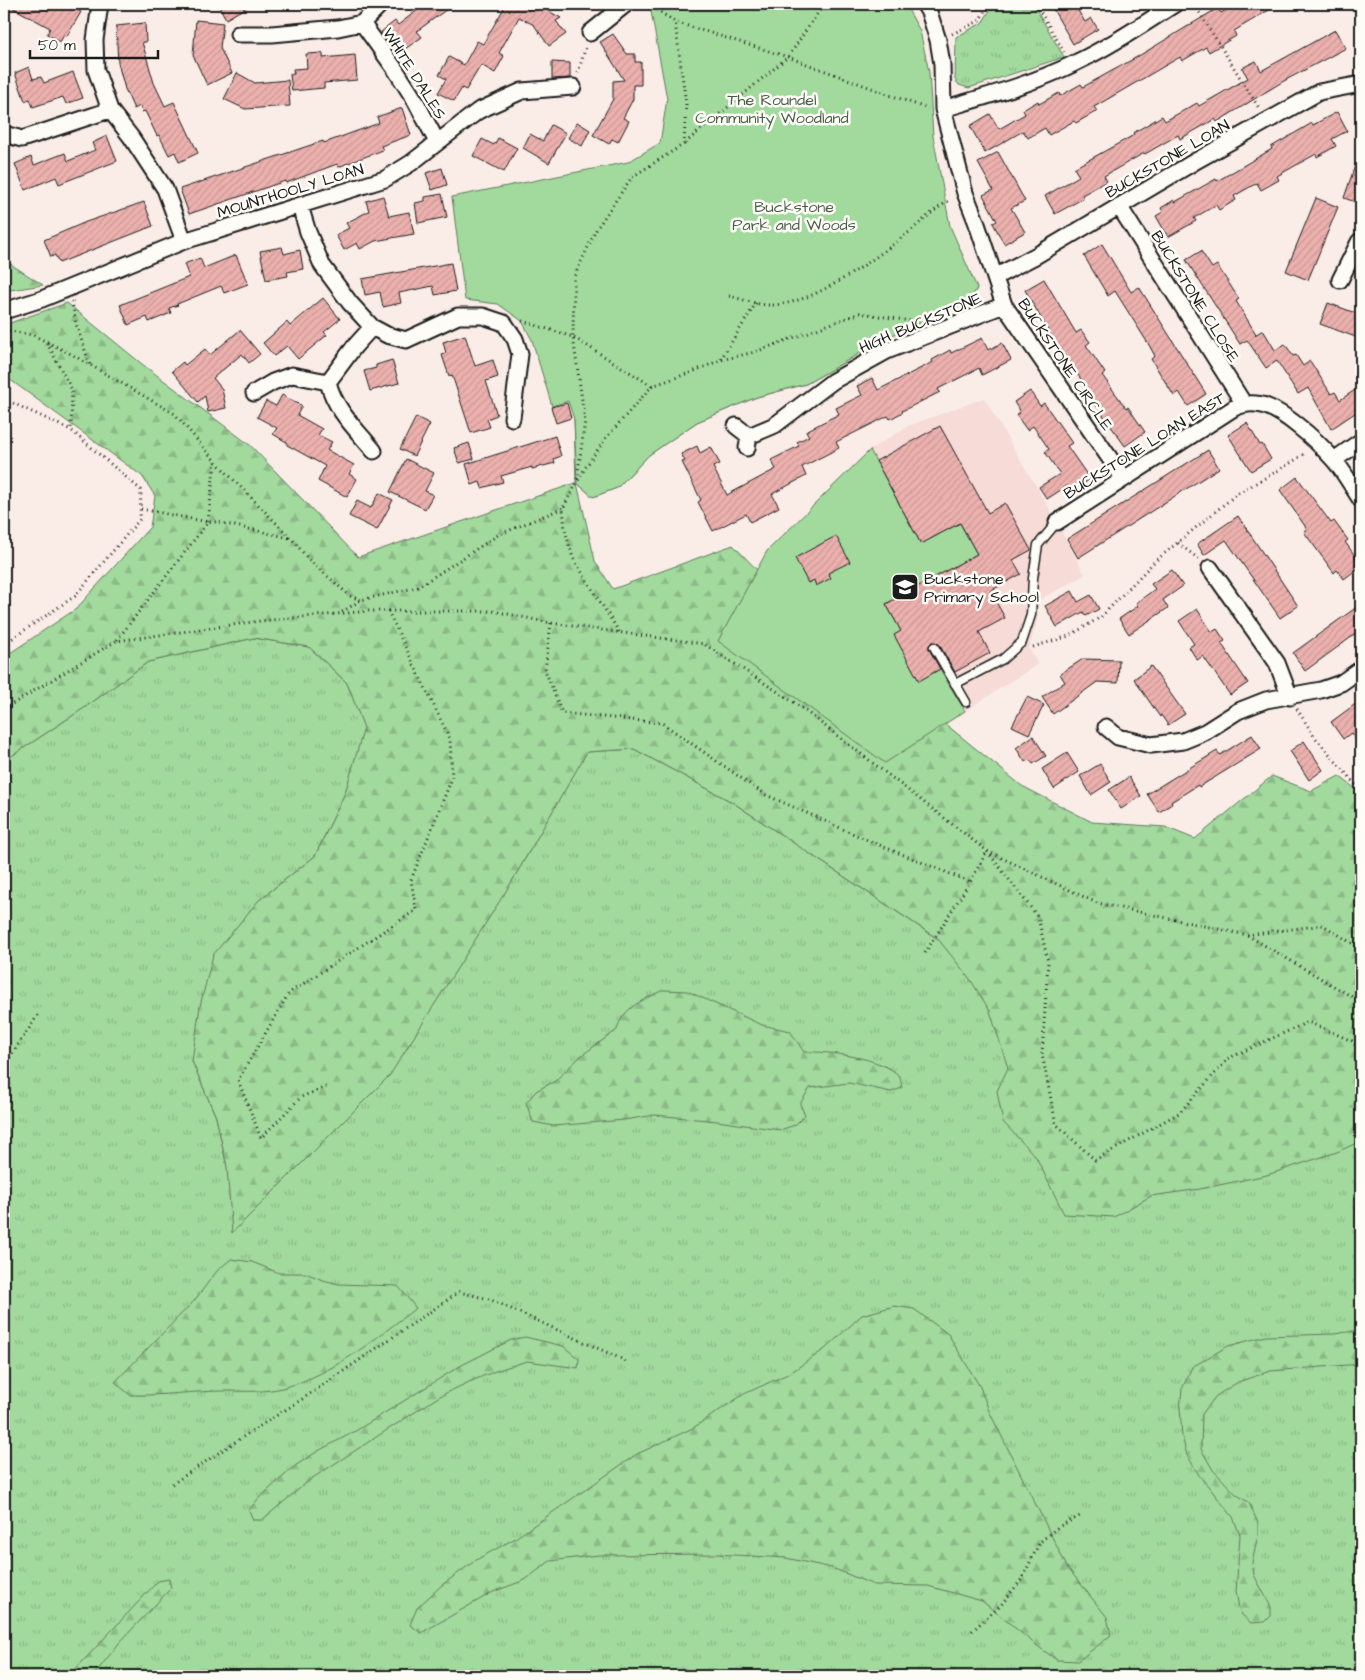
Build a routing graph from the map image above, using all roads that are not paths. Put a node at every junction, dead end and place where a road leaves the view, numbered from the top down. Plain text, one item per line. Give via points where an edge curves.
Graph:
1 (100, 4) edge
2 (381, 4) edge
3 (626, 4) edge
4 (924, 4) edge
5 (1166, 6) edge
6 (362, 23) junction
7 (590, 33) road end
8 (238, 34) dead end
9 (1361, 84) edge
10 (573, 88) road end
11 (943, 109) junction
12 (110, 110) junction
13 (4, 134) edge
14 (436, 142) junction
15 (300, 206) junction
16 (1119, 206) junction
17 (184, 241) junction
18 (1361, 242) edge
19 (995, 277) junction
20 (1340, 280) dead end
21 (1004, 305) junction
22 (4, 310) edge
23 (372, 328) junction
24 (328, 382) junction
25 (254, 392) dead end
26 (1244, 404) junction
27 (512, 418) dead end
28 (736, 426) dead end
29 (1361, 441) edge
30 (374, 451) dead end
31 (1334, 460) junction
32 (1124, 479) junction
33 (1361, 500) edge
34 (1057, 522) joint
35 (1210, 568) road end
36 (934, 647) dead end
37 (1361, 669) edge
38 (955, 684) junction
39 (1290, 697) junction
40 (966, 702) dead end
41 (1106, 727) dead end

1 - 12 street via 95,40 96,70
2 - 6 street, WHITE DALES
3 - 7 street
4 - 11 street, BUCKSTONE CIRCLE via 938,40
5 - 11 street via 1109,46 1072,65 1028,83
6 - 8 street, WHITE DALES via 272,34
6 - 14 street, WHITE DALES via 416,102
9 - 16 street, BUCKSTONE LOAN via 1319,92
10 - 14 street, MOUNTHOOLY LOAN via 522,91 478,111
11 - 19 street, BUCKSTONE CIRCLE via 965,193
12 - 13 street via 22,139
12 - 17 street via 165,189
14 - 15 street, MOUNTHOOLY LOAN via 411,164 385,179
15 - 17 street, MOUNTHOOLY LOAN
15 - 23 street via 322,265
16 - 19 street, BUCKSTONE LOAN
16 - 26 street, BUCKSTONE CLOSE
17 - 22 street, MOUNTHOOLY LOAN via 42,299
18 - 20 street
19 - 21 street, BUCKSTONE CIRCLE
21 - 28 street, HIGH BUCKSTONE via 887,351 833,382 748,442
21 - 32 street, BUCKSTONE CIRCLE
23 - 24 street
23 - 27 street via 406,340 458,316 483,316 504,323 520,354
24 - 25 street via 292,375
24 - 30 street via 331,396 344,417
26 - 31 street, BUCKSTONE LOAN EAST via 1258,404 1279,412
26 - 32 street, BUCKSTONE LOAN EAST
29 - 31 street
31 - 33 street, BUCKSTONE LOAN EAST
32 - 34 street, BUCKSTONE LOAN EAST
34 - 38 lane via 1038,545 1031,615 1022,642 1002,659
35 - 39 street via 1220,590 1278,663
36 - 38 lane
37 - 39 street via 1341,683
38 - 40 lane
39 - 41 street via 1266,700 1238,711 1205,732 1183,741 1152,745 1118,737

